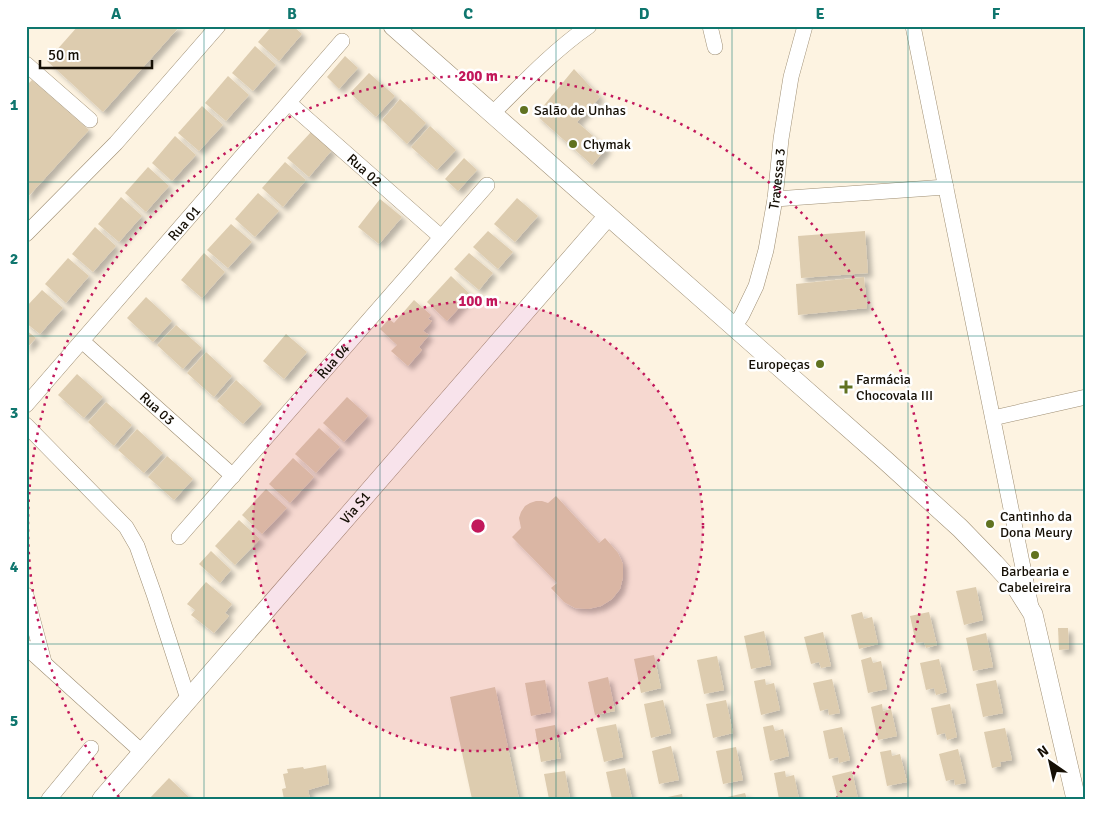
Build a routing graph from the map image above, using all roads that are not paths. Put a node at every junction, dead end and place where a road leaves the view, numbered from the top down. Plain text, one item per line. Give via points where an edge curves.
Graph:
1 (218, 26) edge
2 (393, 26) edge
3 (589, 26) edge
4 (710, 26) edge
5 (805, 26) edge
6 (913, 26) edge
7 (342, 41) dead end
8 (715, 47) dead end
9 (26, 64) edge
10 (289, 103) junction
11 (492, 114) junction
12 (90, 120) dead end
13 (487, 185) dead end
14 (946, 187) junction
15 (775, 199) junction
16 (608, 216) junction
17 (26, 234) edge
18 (441, 237) junction
19 (734, 327) junction
20 (82, 341) junction
21 (1086, 397) edge
22 (26, 405) edge
23 (993, 418) junction
24 (26, 425) edge
25 (233, 476) junction
26 (179, 538) dead end
27 (26, 595) edge
28 (1033, 614) junction
29 (26, 647) edge
30 (44, 662) junction
31 (188, 699) junction
32 (91, 748) dead end
33 (142, 752) junction
34 (49, 799) edge
35 (102, 799) edge
36 (1076, 799) edge

1 - 17 street via 116,143
2 - 11 street
3 - 11 street via 541,66
4 - 8 street
5 - 15 street, Travessa 3 via 791,77
6 - 14 street
7 - 10 street, Rua 01
9 - 12 street
10 - 18 street, Rua 02
10 - 20 street, Rua 01
11 - 16 street
13 - 18 street, Rua 04
14 - 15 street
14 - 23 street
15 - 19 street, Travessa 3 via 756,286
16 - 19 street
16 - 31 street, Via S1
18 - 25 street, Rua 04
19 - 28 street via 960,528 1016,586
20 - 22 street, Rua 01
20 - 25 street, Rua 03
21 - 23 street
23 - 28 street
24 - 31 street via 132,536
25 - 26 street, Rua 04
27 - 30 street
28 - 36 street
29 - 30 street
30 - 33 street
31 - 33 street, Via S1
32 - 34 street
33 - 35 street, Via S1

